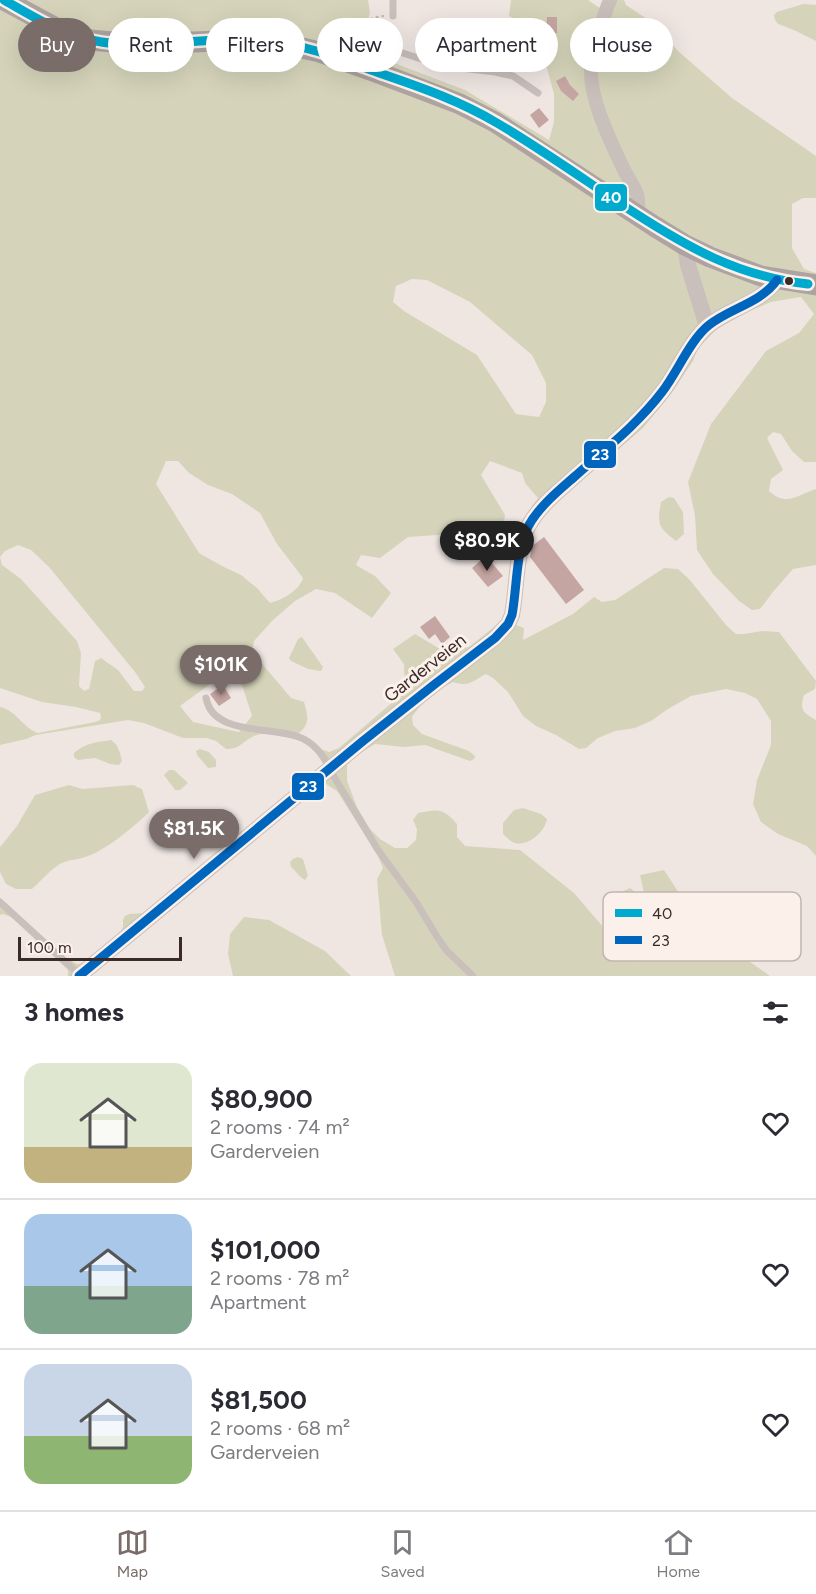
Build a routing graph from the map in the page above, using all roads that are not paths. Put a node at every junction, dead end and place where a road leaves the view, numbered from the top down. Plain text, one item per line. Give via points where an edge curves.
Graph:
1 (4, 0) edge
2 (393, 0) edge
3 (610, 0) edge
4 (393, 16) road end
5 (403, 53) edge
6 (538, 93) dead end
7 (637, 215) junction
8 (685, 245) junction
9 (777, 280) junction
10 (816, 285) edge
11 (707, 326) junction
12 (206, 698) dead end
13 (330, 770) junction
14 (0, 902) edge
15 (80, 976) edge
16 (473, 976) edge

1 - 7 main road via 58,29 97,41 136,44 249,40 300,47 342,60 427,90 495,122
2 - 4 lane
3 - 7 street via 591,72 609,137 638,195
5 - 6 lane via 443,66 513,76
7 - 8 main road
8 - 9 main road via 734,267
8 - 11 street
9 - 10 main road
9 - 11 street, Garderveien via 759,297
11 - 13 street, Garderveien via 650,407 555,494 529,525 508,624
12 - 13 lane via 213,712 234,725 299,736 310,742
13 - 15 street, Garderveien
13 - 16 lane via 446,950
14 - 15 lane

